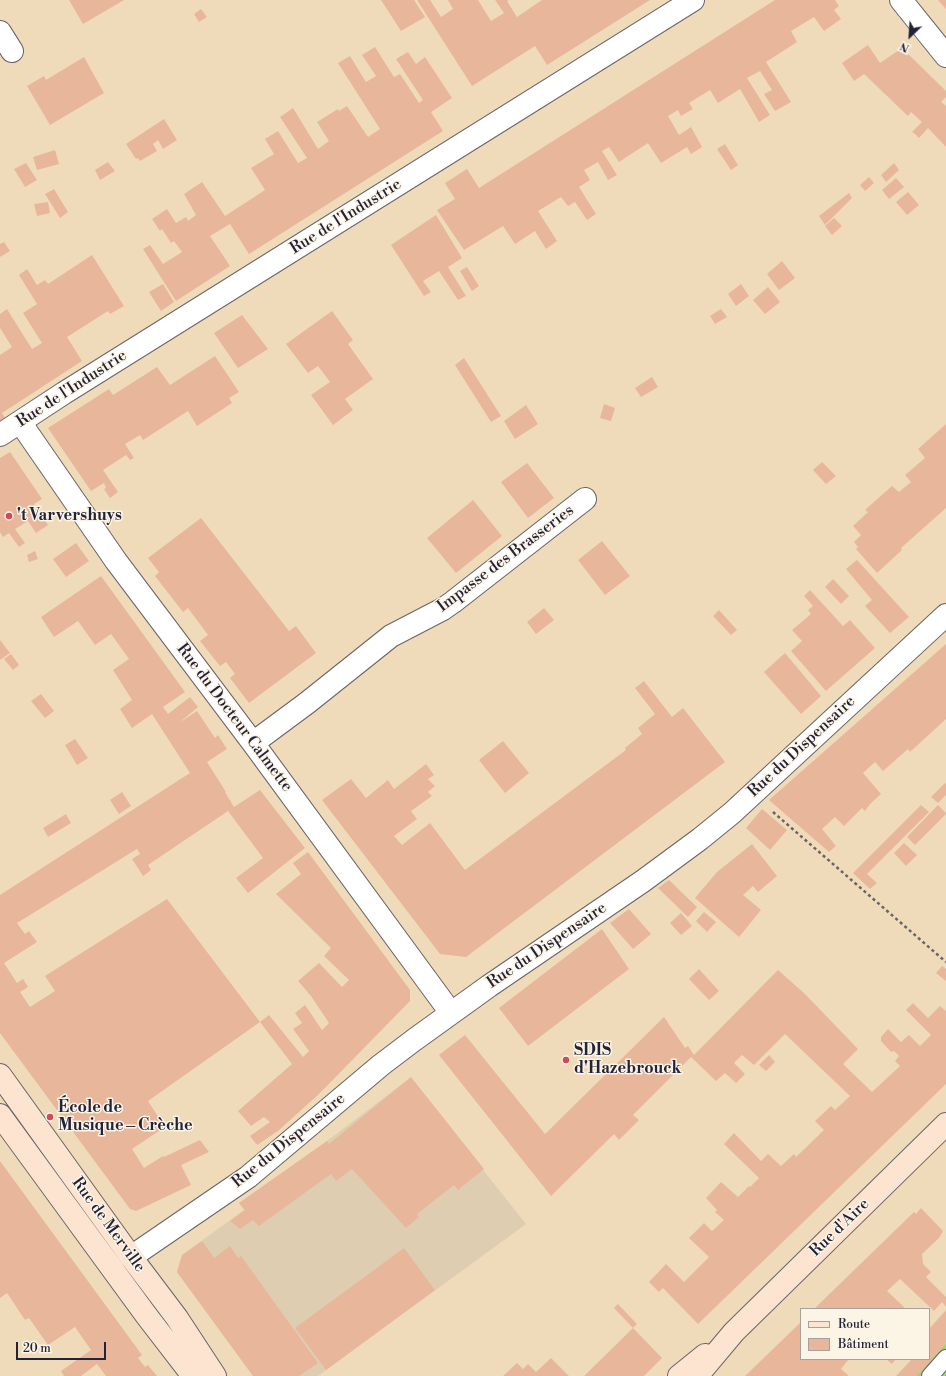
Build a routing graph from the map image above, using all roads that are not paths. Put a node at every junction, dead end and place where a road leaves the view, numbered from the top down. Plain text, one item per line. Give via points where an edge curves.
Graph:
1 (694, 0) edge
2 (901, 0) edge
3 (0, 32) edge
4 (12, 51) dead end
5 (946, 56) edge
6 (20, 422) junction
7 (0, 436) edge
8 (584, 499) dead end
9 (946, 615) edge
10 (253, 743) junction
11 (451, 1012) junction
12 (0, 1075) edge
13 (0, 1115) edge
14 (946, 1124) edge
15 (131, 1257) junction
16 (734, 1332) junction
17 (946, 1358) edge
18 (193, 1376) edge
19 (215, 1376) edge
20 (679, 1376) edge
21 (697, 1376) edge
22 (930, 1376) edge

1 - 6 street, Rue de l'Industrie
2 - 5 street
3 - 4 street
6 - 7 street, Rue de l'Industrie
6 - 10 street, Rue du Docteur Calmette via 116,561
8 - 10 street, Impasse des Brasseries via 453,602 391,636
9 - 11 street, Rue du Dispensaire via 717,826 683,853
10 - 11 street, Rue du Docteur Calmette
11 - 15 street, Rue du Dispensaire via 381,1065 248,1177
12 - 15 street, Rue de Merville
13 - 18 street, Rue de Merville
14 - 16 street, Rue d'Aire
15 - 19 street, Rue de Merville via 177,1318
16 - 20 street, Rue d'Aire
16 - 21 street, Rue d'Aire
17 - 22 lane

